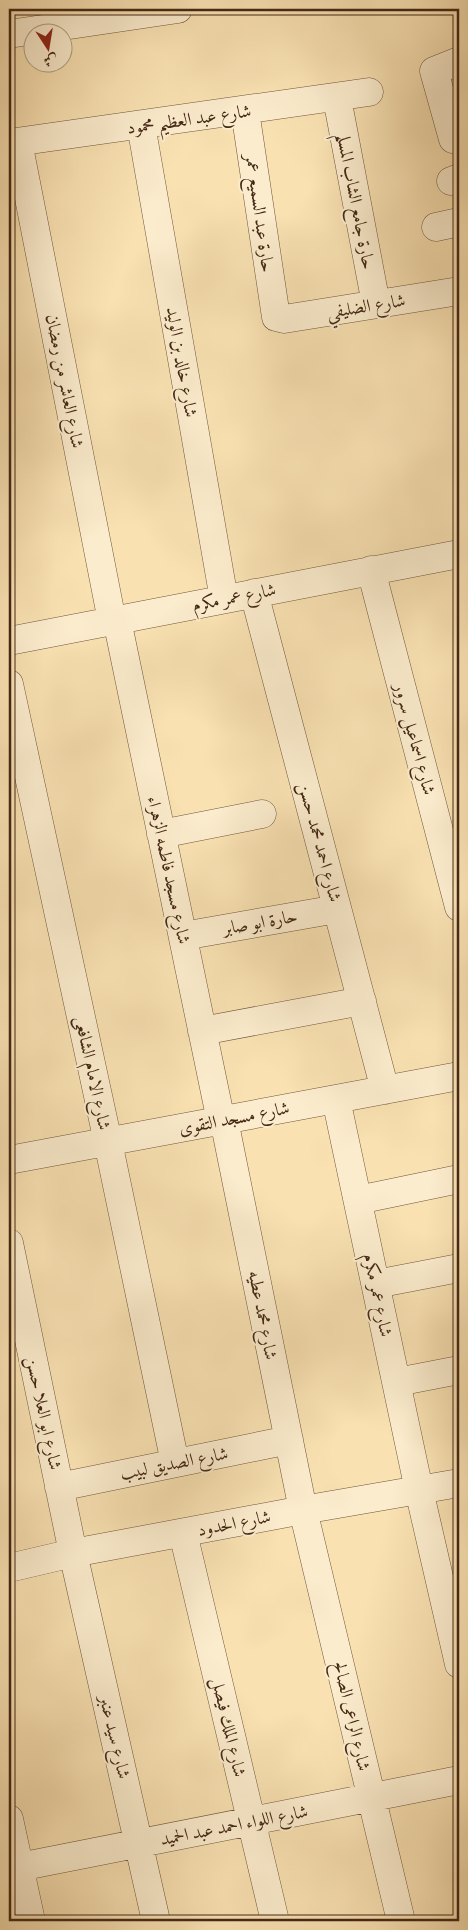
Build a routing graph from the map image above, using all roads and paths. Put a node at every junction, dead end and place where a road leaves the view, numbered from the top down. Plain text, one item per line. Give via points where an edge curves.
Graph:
1 (178, 9) edge
2 (9, 34) edge
3 (459, 61) edge
4 (368, 92) dead end
5 (337, 98) junction
6 (245, 111) junction
7 (140, 125) junction
8 (453, 140) dead end
9 (13, 143) edge
10 (459, 291) edge
11 (376, 304) junction
12 (275, 315) joint
13 (459, 554) edge
14 (371, 570) junction
15 (254, 594) junction
16 (224, 599) junction
17 (114, 620) junction
18 (9, 642) edge
19 (9, 684) edge
20 (262, 814) dead end
21 (161, 834) junction
22 (452, 847) edge
23 (459, 907) edge
24 (337, 909) junction
25 (182, 936) junction
26 (362, 1001) junction
27 (202, 1031) junction
28 (459, 1076) edge
29 (385, 1090) junction
30 (336, 1099) junction
31 (223, 1120) junction
32 (108, 1142) junction
33 (9, 1160) edge
34 (459, 1179) edge
35 (358, 1200) junction
36 (9, 1243) edge
37 (459, 1268) edge
38 (376, 1284) junction
39 (459, 1370) edge
40 (397, 1382) junction
41 (289, 1440) junction
42 (175, 1463) junction
43 (459, 1482) edge
44 (59, 1487) junction
45 (419, 1490) junction
46 (302, 1510) junction
47 (183, 1533) junction
48 (74, 1553) junction
49 (9, 1568) edge
50 (459, 1664) edge
51 (459, 1780) edge
52 (371, 1798) junction
53 (9, 1818) edge
54 (252, 1822) junction
55 (139, 1843) junction
56 (14, 1868) edge
57 (31, 1921) edge
58 (156, 1921) edge
59 (275, 1921) edge
60 (400, 1921) edge

1 - 2 street
3 - 8 street via 434,71
4 - 5 street, شارع عبد العظيم محمود
5 - 6 street, شارع عبد العظيم محمود
5 - 11 street, حارة جامع الشاب المسلم
6 - 7 street, شارع عبد العظيم محمود
6 - 12 street, حارة عبد السميع عمر
7 - 9 street, شارع عبد العظيم محمود
7 - 16 street, شارع خالد بن الوليد
9 - 17 street, شارع العاشر من رمضان
10 - 11 street, شارع الضليفي
11 - 12 street, شارع الضليفي via 284,319
13 - 14 street, شارع عمر مكرم
14 - 15 street, شارع عمر مكرم
14 - 22 street, شارع اسماعيل سرور
15 - 16 street, شارع عمر مكرم
15 - 24 street, شارع احمد محمد حسن
16 - 17 street, شارع عمر مكرم
17 - 18 street, شارع عمر مكرم
17 - 21 street, شارع مسجد فاطمه الزهراء
19 - 32 street, شارع الامام الشافعى
20 - 21 street
21 - 25 street, شارع مسجد فاطمه الزهراء
22 - 23 street, شارع اسماعيل سرور
24 - 25 street, حارة ابو صابر
24 - 26 street, شارع احمد محمد حسن
25 - 27 street, شارع مسجد فاطمه الزهراء
26 - 27 street
26 - 29 street, شارع احمد محمد حسن
27 - 31 street, شارع مسجد فاطمه الزهراء
28 - 29 street, شارع مسجد التقوى
29 - 30 street, شارع مسجد التقوى
30 - 31 street, شارع مسجد التقوى
30 - 35 street, شارع عمر مكرم
31 - 32 street, شارع مسجد التقوى
31 - 41 street, شارع محمد عطيه
32 - 33 street, شارع مسجد التقوى
32 - 42 street, شارع الامام الشافعى
34 - 35 street
35 - 38 street, شارع عمر مكرم
36 - 44 street, شارع ابو العلا حسن
37 - 38 street
38 - 40 street, شارع عمر مكرم
39 - 40 street
40 - 45 street, شارع عمر مكرم
41 - 42 street, شارع الصديق لبيب
41 - 46 street, شارع محمد عطيه
42 - 44 street, شارع الصديق لبيب
43 - 45 street, شارع الحدود
44 - 48 street, شارع ابو العلا حسن
45 - 46 street, شارع الحدود
45 - 50 street, شارع عمر مكرم
46 - 47 street, شارع الحدود
46 - 52 street, شارع الراعى الصالح
47 - 48 street, شارع الحدود
47 - 54 street, شارع الملك فيصل
48 - 49 street, شارع الحدود
48 - 55 street, شارع سيد عنبر
51 - 52 street, شارع اللواء احمد عبد الحميد
52 - 54 street, شارع اللواء احمد عبد الحميد
52 - 60 street, شارع الراعى الصالح
53 - 56 street
54 - 55 street, شارع اللواء احمد عبد الحميد
54 - 59 street, شارع الملك فيصل
55 - 56 street, شارع اللواء احمد عبد الحميد
55 - 58 street, شارع سيد عنبر
56 - 57 street

